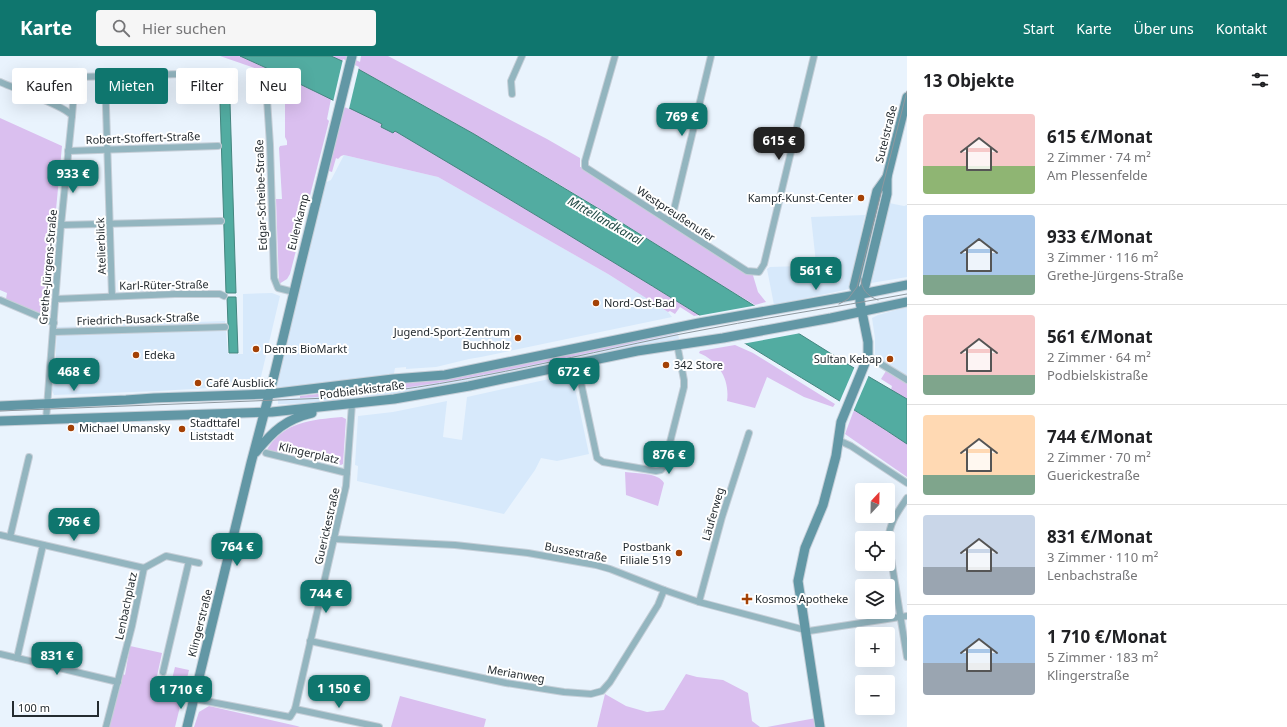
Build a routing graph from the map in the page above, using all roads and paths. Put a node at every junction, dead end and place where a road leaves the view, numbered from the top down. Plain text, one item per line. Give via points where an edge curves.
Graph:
1 (522, 56) edge
2 (615, 56) edge
3 (711, 56) edge
4 (814, 56) edge
5 (352, 57) edge
6 (95, 77) edge
7 (0, 82) edge
8 (512, 94) dead end
9 (907, 97) edge
10 (106, 104) edge
11 (267, 104) edge
12 (72, 116) junction
13 (218, 146) dead end
14 (108, 149) junction
15 (68, 151) junction
16 (221, 221) dead end
17 (671, 222) junction
18 (110, 223) junction
19 (61, 225) junction
20 (907, 285) edge
21 (294, 292) junction
22 (860, 295) junction
23 (112, 296) junction
24 (224, 296) dead end
25 (56, 299) junction
26 (0, 300) edge
27 (907, 302) edge
28 (861, 312) junction
29 (54, 324) junction
30 (225, 327) dead end
31 (53, 332) junction
32 (677, 344) junction
33 (868, 356) junction
34 (577, 364) junction
35 (907, 380) edge
36 (269, 394) junction
37 (47, 404) junction
38 (352, 404) junction
39 (0, 406) edge
40 (264, 412) junction
41 (46, 420) junction
42 (0, 421) edge
43 (749, 433) dead end
44 (838, 440) junction
45 (254, 454) junction
46 (266, 454) dead end
47 (29, 457) dead end
48 (347, 473) junction
49 (907, 483) edge
50 (907, 498) edge
51 (0, 535) edge
52 (10, 537) junction
53 (334, 539) junction
54 (43, 545) junction
55 (189, 561) junction
56 (199, 563) dead end
57 (144, 568) junction
58 (664, 590) junction
59 (699, 602) junction
60 (904, 616) edge
61 (805, 630) junction
62 (310, 641) junction
63 (0, 654) edge
64 (907, 657) edge
65 (17, 658) junction
66 (163, 672) dead end
67 (118, 682) junction
68 (195, 699) junction
69 (295, 710) junction
70 (106, 727) edge
71 (187, 727) edge
72 (380, 727) edge
73 (820, 727) edge

1 - 8 street via 511,81
2 - 17 street, Westpreußenufer via 585,167
3 - 17 street
4 - 17 street, Westpreußenufer via 764,264 759,272 747,271
5 - 21 main road, Eulenkamp
6 - 12 street, Grethe-Jürgens-Straße via 75,78
7 - 12 street
9 - 22 main road, Sutelstraße via 887,177 877,191 859,264 854,287
10 - 14 street, Atelierblick
11 - 21 street, Edgar-Scheibe-Straße via 274,278 278,288
12 - 15 street, Grethe-Jürgens-Straße
13 - 14 street, Robert-Stoffert-Straße
14 - 15 street, Robert-Stoffert-Straße
14 - 18 street, Atelierblick
15 - 19 street, Grethe-Jürgens-Straße
16 - 18 street
18 - 19 street
18 - 23 street, Atelierblick
19 - 25 street, Grethe-Jürgens-Straße
20 - 22 main road
21 - 36 main road, Eulenkamp
22 - 28 main road, Sutelstraße
22 - 36 main road, Podbielskistraße via 699,323 445,375
23 - 24 street, Karl-Rüter-Straße
23 - 25 street, Karl-Rüter-Straße
25 - 29 street, Grethe-Jürgens-Straße
26 - 29 street
27 - 28 main road
28 - 32 main road, Podbielskistraße
28 - 33 main road, Sutelstraße via 868,342
29 - 31 street, Grethe-Jürgens-Straße
30 - 31 street, Friedrich-Busack-Straße
31 - 37 street, Grethe-Jürgens-Straße
32 - 34 main road, Podbielskistraße
32 - 34 street via 684,387 664,466 656,471 603,462 597,458
33 - 35 street
33 - 44 main road via 841,422
34 - 38 main road, Podbielskistraße via 469,386
36 - 37 main road, Podbielskistraße
36 - 40 main road, Klingerstraße
37 - 39 main road, Podbielskistraße
37 - 41 street, Grethe-Jürgens-Straße
38 - 40 main road, Podbielskistraße
38 - 45 main road, Klingerstraße via 291,420 274,432
38 - 48 street, Guerickestraße
40 - 41 main road, Podbielskistraße
40 - 45 main road, Klingerstraße
41 - 42 main road, Podbielskistraße
43 - 59 street, Läuferweg via 722,517
44 - 49 street
44 - 61 main road via 823,505 805,548 798,581
45 - 68 main road, Klingerstraße
46 - 48 street, Klingerplatz
47 - 52 street
48 - 53 street, Guerickestraße
50 - 60 street via 893,520 888,540
51 - 52 street
52 - 54 street
53 - 58 street, Bussestraße via 456,545 528,553 610,569
53 - 62 street, Guerickestraße
54 - 57 street
54 - 65 street
55 - 56 street, Lenbachplatz
55 - 57 street, Lenbachplatz via 166,556
55 - 66 street
57 - 67 street, Lenbachplatz
58 - 59 street, Bussestraße
58 - 62 street, Merianweg via 658,605 610,682 602,691 591,694 506,684
59 - 61 street, Bussestraße
60 - 61 street, Bussestraße
60 - 64 street
61 - 73 main road
62 - 69 street, Guerickestraße
63 - 65 street
65 - 67 street
67 - 70 street, Lenbachplatz
68 - 69 street via 290,717
68 - 71 main road, Klingerstraße
69 - 72 street

